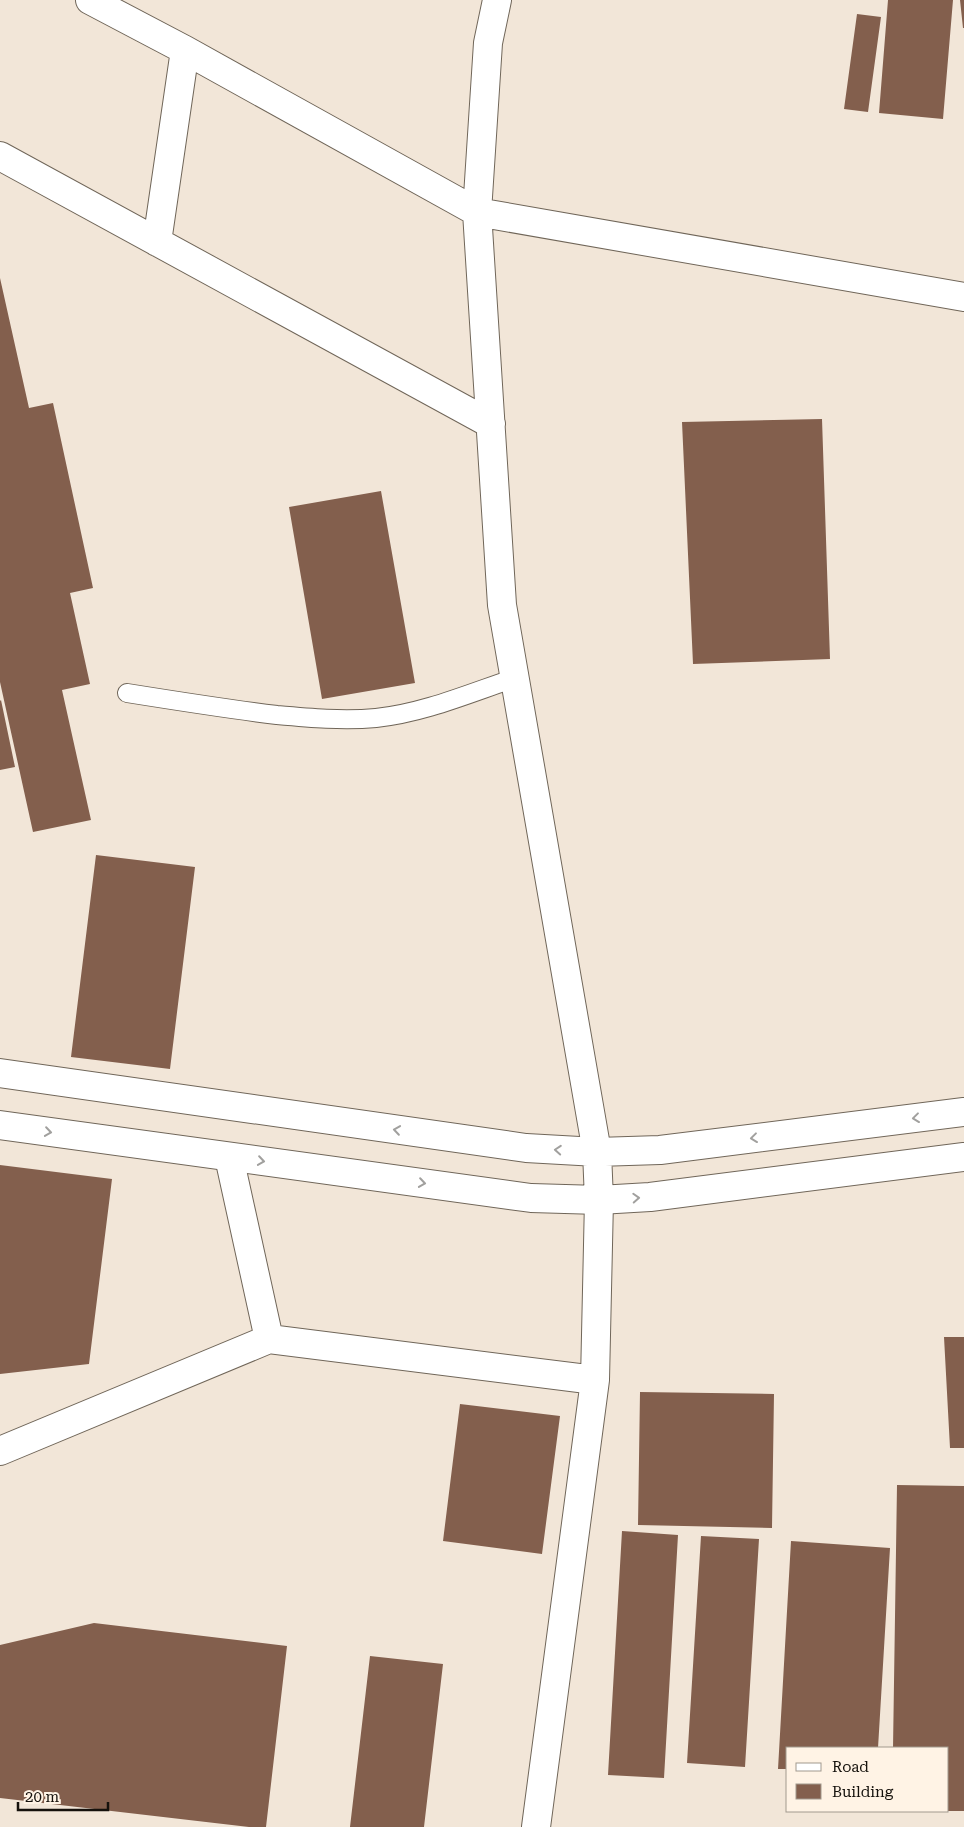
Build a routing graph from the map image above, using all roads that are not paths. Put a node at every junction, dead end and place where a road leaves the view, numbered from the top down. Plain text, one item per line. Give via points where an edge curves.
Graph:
1 (90, 0) edge
2 (496, 0) edge
3 (185, 50) junction
4 (0, 156) edge
5 (477, 212) junction
6 (157, 242) junction
7 (964, 297) edge
8 (491, 424) junction
9 (515, 678) junction
10 (127, 693) dead end
11 (0, 1073) edge
12 (964, 1112) edge
13 (0, 1125) edge
14 (597, 1152) junction
15 (229, 1157) junction
16 (964, 1157) edge
17 (599, 1200) junction
18 (269, 1339) junction
19 (595, 1380) junction
20 (0, 1451) edge
21 (536, 1827) edge

1 - 3 street
2 - 5 street via 488,43
3 - 5 street
3 - 6 street
4 - 6 street
5 - 7 street
5 - 8 street
6 - 8 street
8 - 9 street via 502,605
9 - 10 lane via 403,714 376,718 312,718 239,711
9 - 14 street
14 -> 11 street via 526,1148
12 -> 14 street via 660,1150
13 -> 15 street
14 - 17 street
15 -> 17 street via 531,1198
15 - 18 street
17 -> 16 street via 650,1197
17 - 19 street
18 - 19 street
18 - 20 street
19 - 21 street

